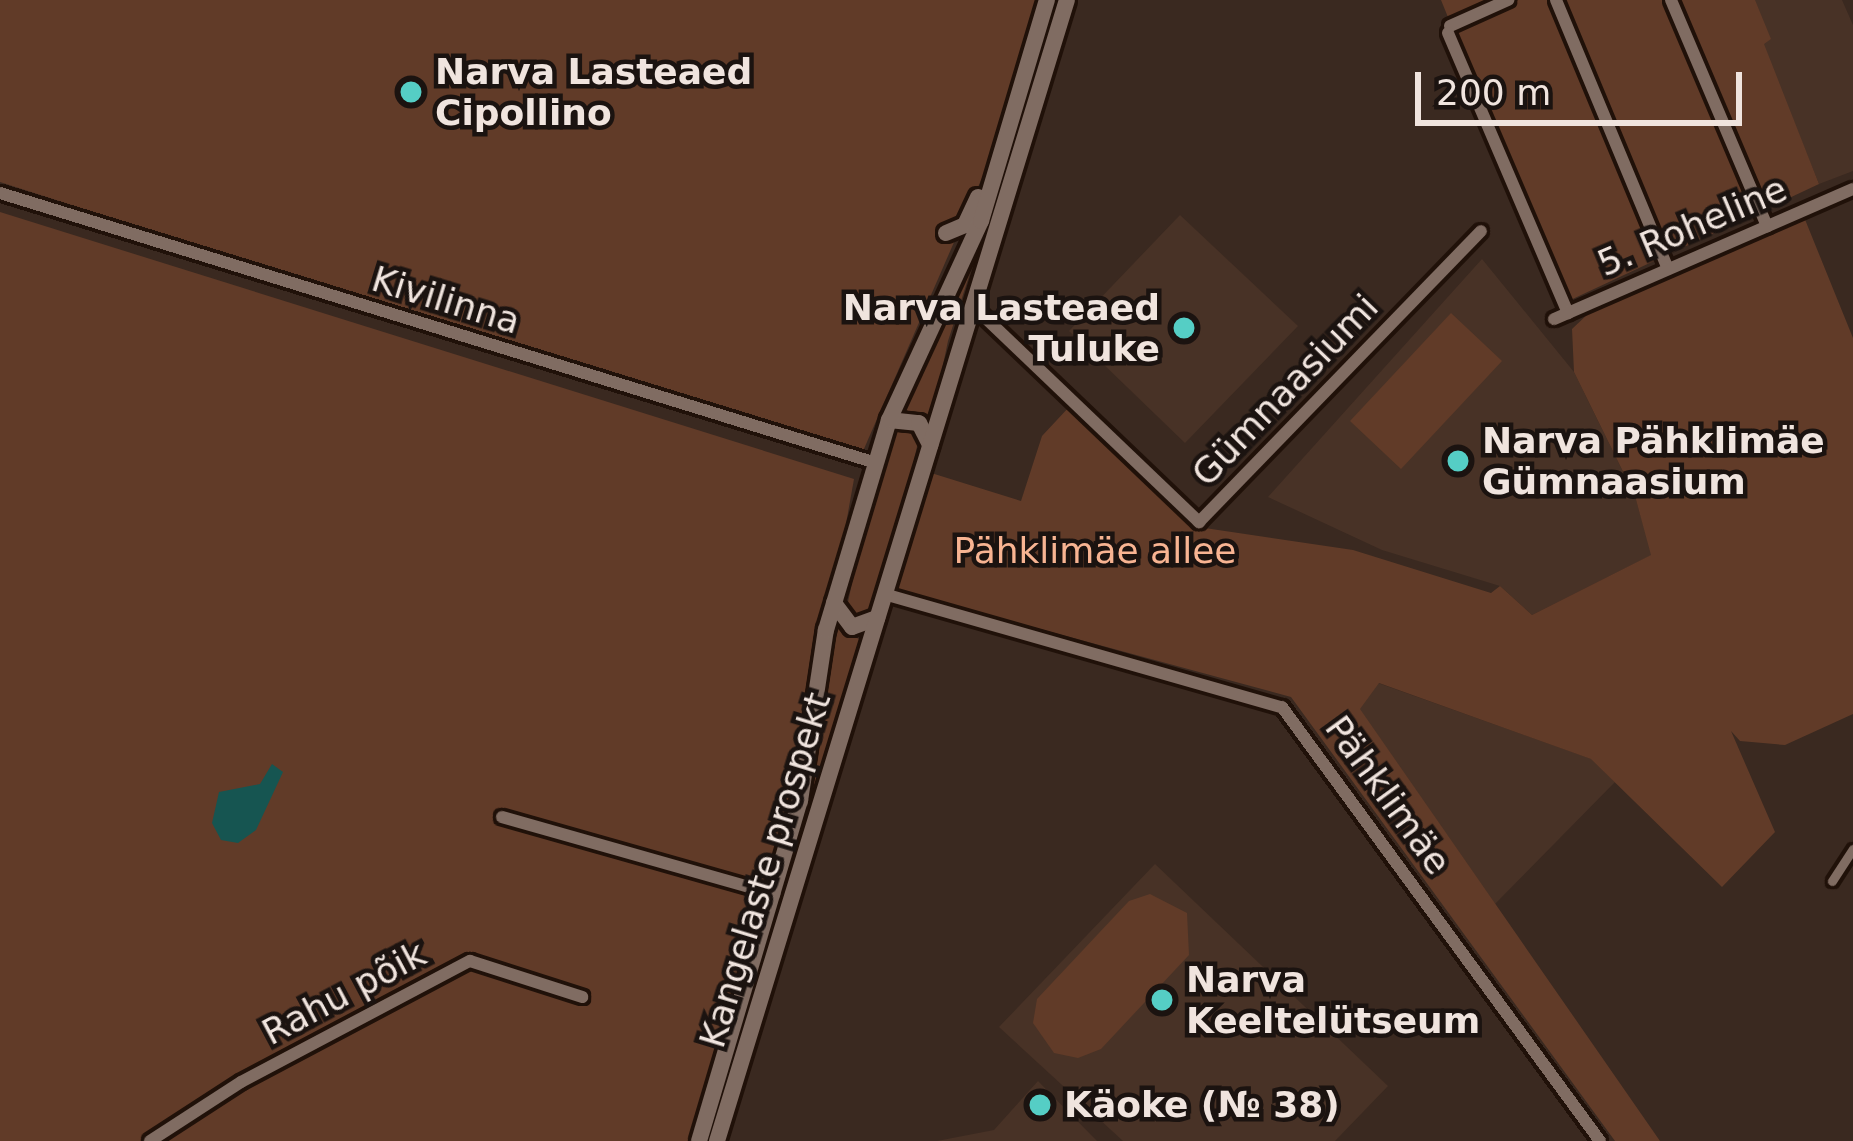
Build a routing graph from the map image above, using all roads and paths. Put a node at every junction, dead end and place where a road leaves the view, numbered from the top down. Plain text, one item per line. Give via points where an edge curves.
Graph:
1 (1047, 0) edge
2 (1067, 0) edge
3 (1508, 0) edge
4 (1556, 0) edge
5 (1671, 0) edge
6 (1006, 143) junction
7 (1853, 189) edge
8 (0, 193) edge
9 (1767, 226) junction
10 (1481, 231) dead end
11 (946, 233) dead end
12 (970, 245) junction
13 (988, 255) junction
14 (1668, 269) junction
15 (973, 306) junction
16 (889, 420) junction
17 (930, 446) junction
18 (876, 463) junction
19 (884, 595) junction
20 (834, 602) junction
21 (877, 619) junction
22 (502, 817) dead end
23 (1853, 849) edge
24 (1832, 881) dead end
25 (775, 894) junction
26 (582, 997) dead end
27 (150, 1141) edge
28 (699, 1141) edge
29 (717, 1141) edge
30 (1600, 1141) edge

1 - 6 main road, Kangelaste prospekt
2 - 13 main road, Kangelaste prospekt
3 - 14 street, 5. Roheline via 1449,29 1561,316
4 - 14 street
5 - 9 street
6 - 11 main road via 964,225
6 - 12 main road, Kangelaste prospekt
7 - 9 street, 5. Roheline
8 - 18 street, Kivilinna
9 - 14 street, 5. Roheline
10 - 15 street, Gümnaasiumi via 1199,522
12 - 13 main road
12 - 16 main road, Kangelaste prospekt
13 - 15 main road, Kangelaste prospekt
15 - 17 main road, Kangelaste prospekt
16 - 17 main road via 919,423
16 - 18 main road, Kangelaste prospekt
17 - 19 main road, Kangelaste prospekt
18 - 20 main road, Kangelaste prospekt
19 - 21 main road, Kangelaste prospekt
19 - 30 street, Pähklimäe via 1282,706
20 - 21 main road via 852,627
20 - 25 main road, Kangelaste prospekt via 800,801
21 - 29 main road, Kangelaste prospekt
22 - 25 street
23 - 24 street
25 - 28 main road, Kangelaste prospekt
26 - 27 street, Rahu põik via 470,961 241,1082

